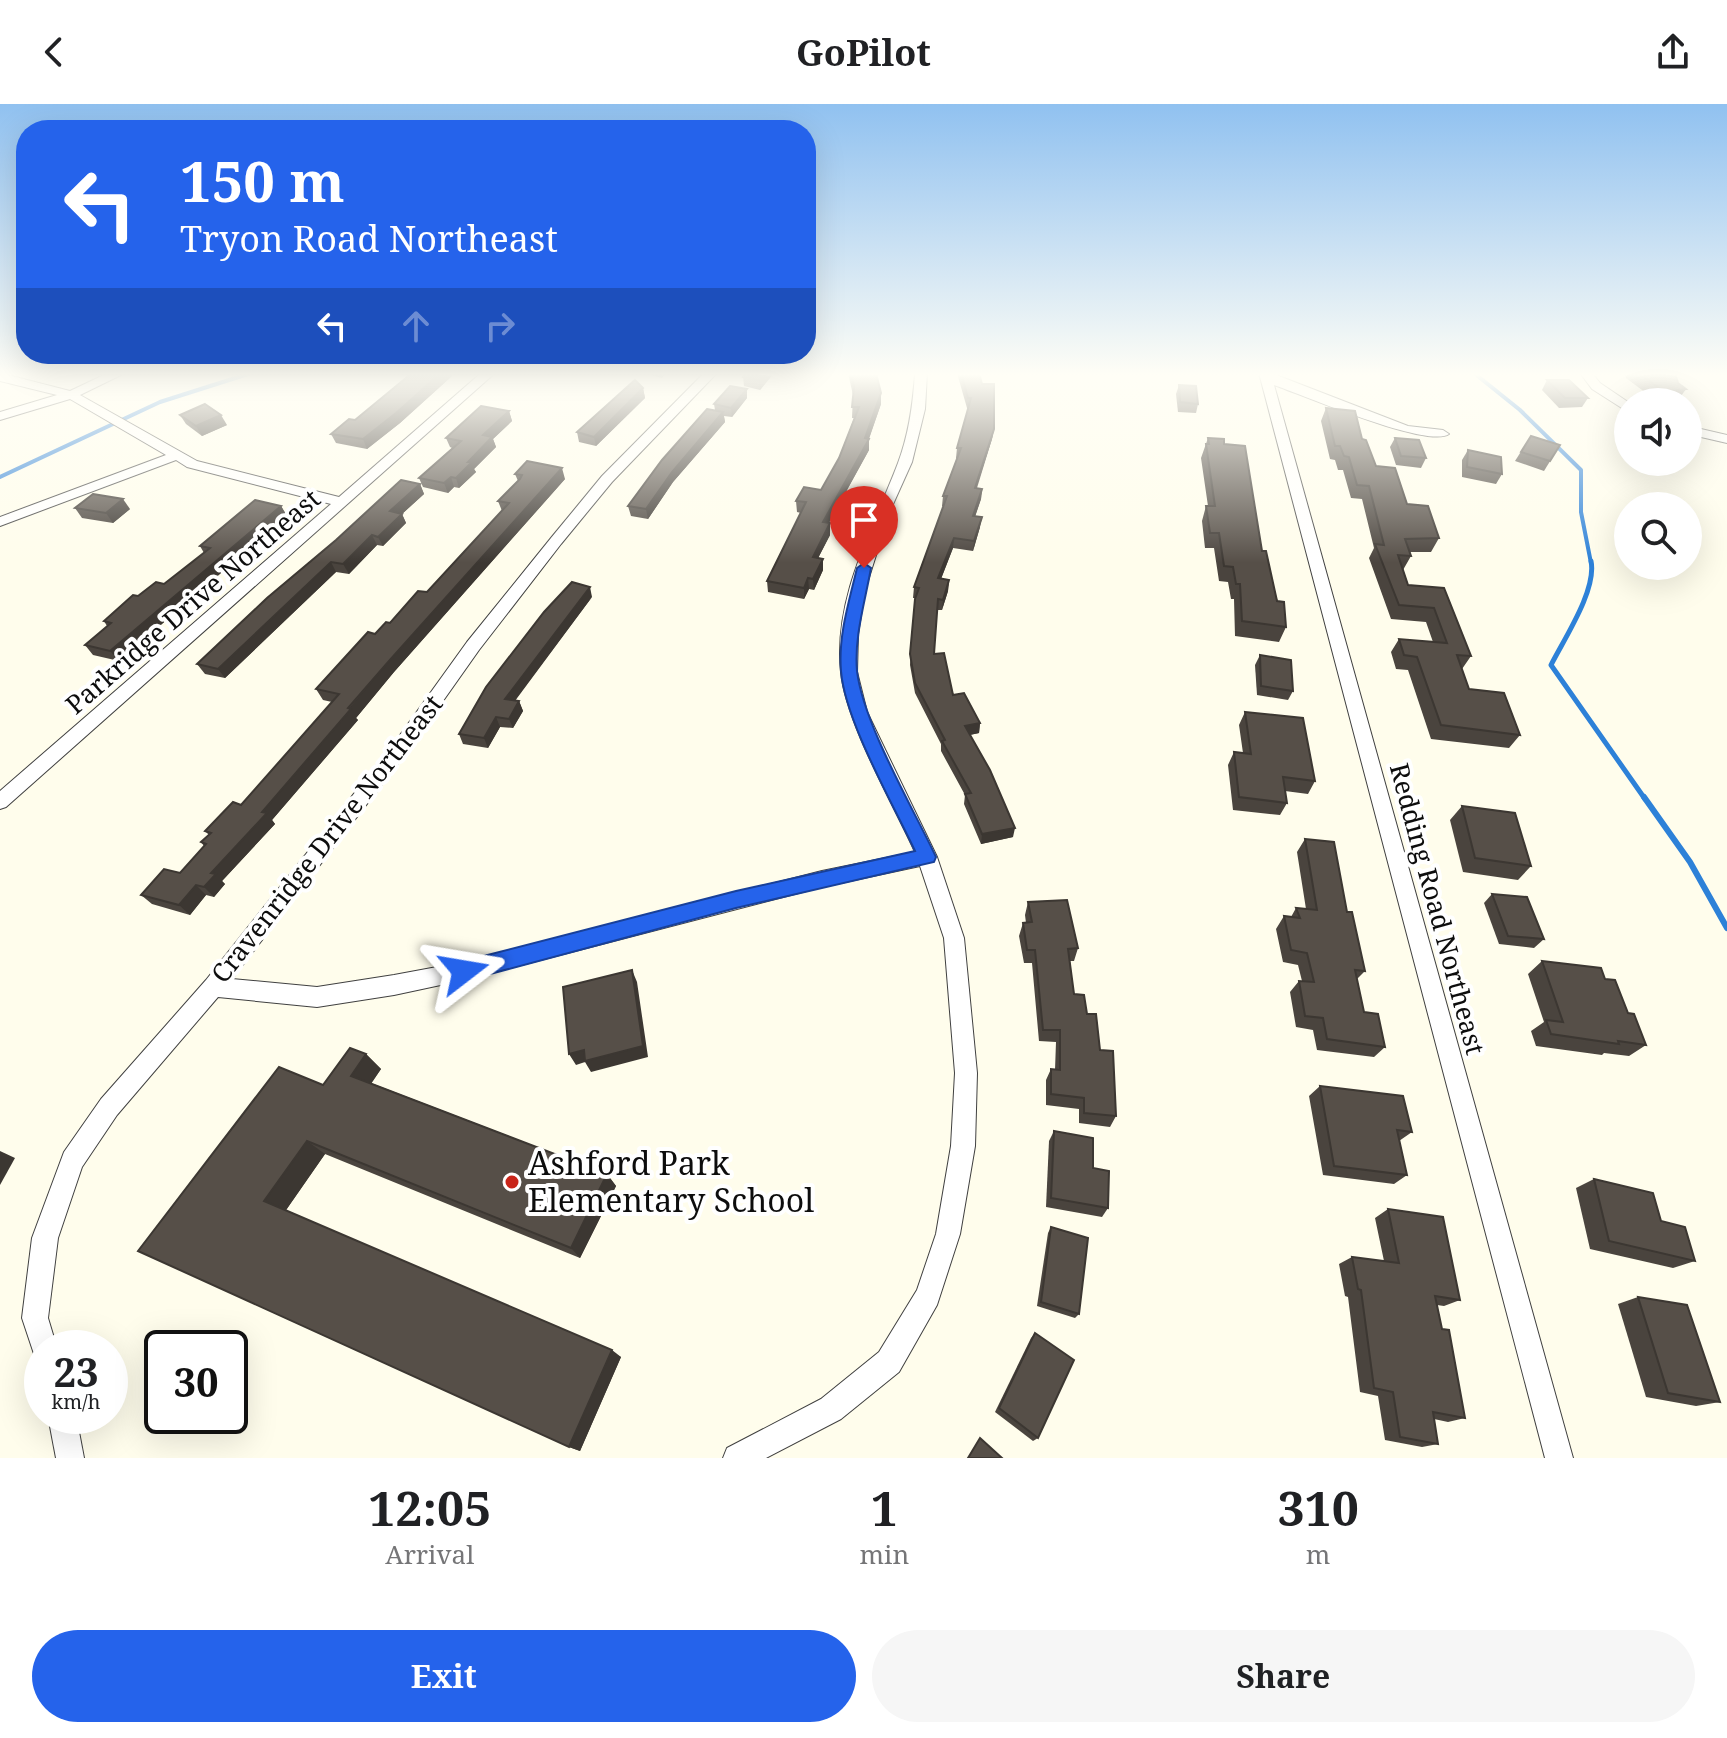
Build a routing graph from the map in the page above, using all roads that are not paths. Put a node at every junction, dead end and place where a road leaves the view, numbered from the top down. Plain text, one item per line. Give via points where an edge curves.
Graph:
1 (144, 436) edge
2 (419, 436) edge
3 (649, 436) edge
4 (912, 436) edge
5 (1282, 436) edge
6 (177, 455) junction
7 (344, 503) junction
8 (0, 522) edge
9 (0, 802) edge
10 (927, 857) junction
11 (213, 987) junction
12 (39, 1330) edge
13 (65, 1434) edge
14 (70, 1458) edge
15 (737, 1458) edge
16 (1559, 1458) edge

1 - 6 street
2 - 7 street, Parkridge Drive Northeast
3 - 11 street, Cravenridge Drive Northeast via 556,541
4 - 10 street via 857,590 849,672 859,712
5 - 16 street, Redding Road Northeast
6 - 7 street via 242,479
6 - 8 street
7 - 9 street, Parkridge Drive Northeast
10 - 11 street via 394,985 317,997
10 - 15 street via 954,938 966,1073 963,1146 948,1234 928,1296 889,1362 831,1409
11 - 12 street, Cravenridge Drive Northeast via 109,1107 72,1160 45,1238 35,1318
13 - 14 street

